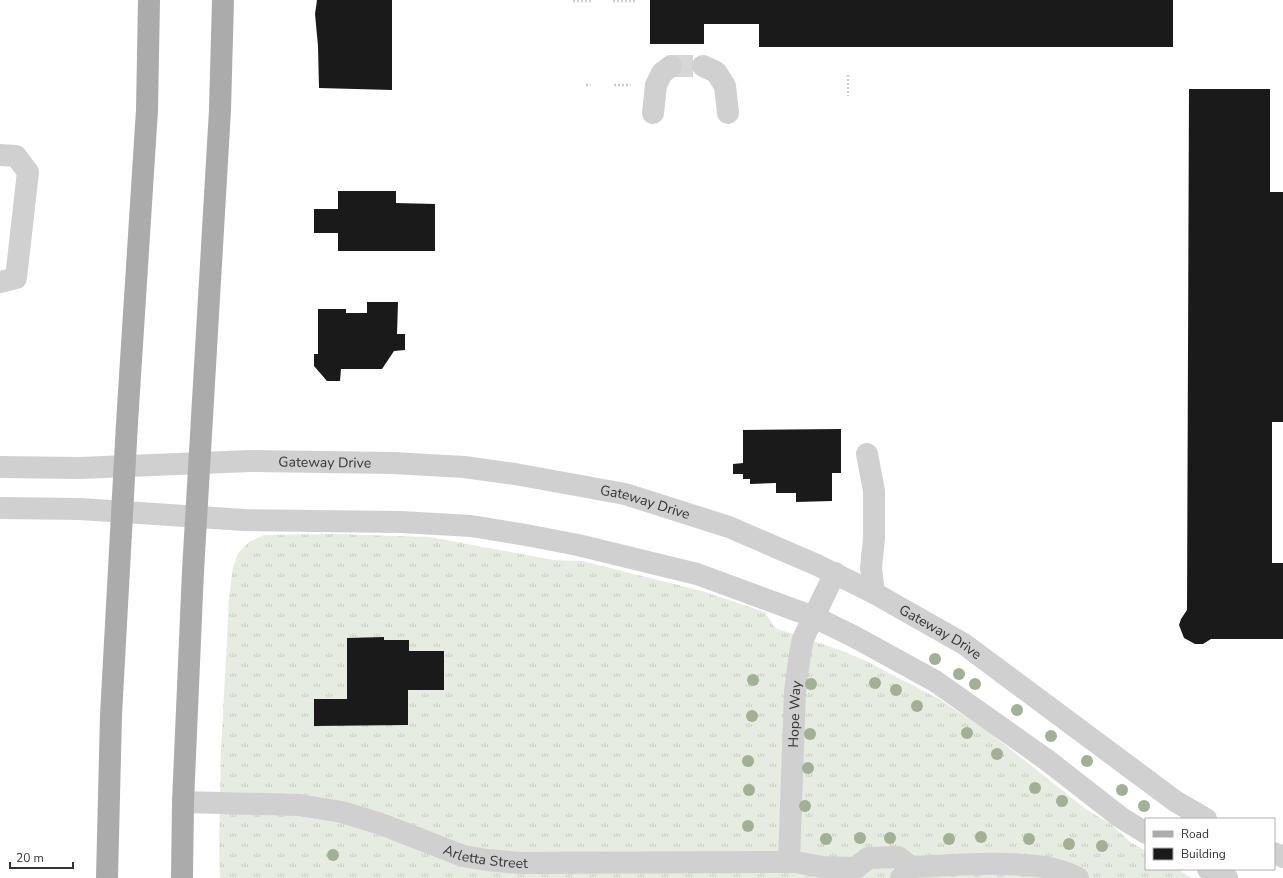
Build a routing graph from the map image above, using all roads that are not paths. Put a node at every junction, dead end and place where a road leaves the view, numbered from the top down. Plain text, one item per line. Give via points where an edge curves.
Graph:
1 (149, 0) edge
2 (223, 0) edge
3 (671, 66) dead end
4 (703, 66) tunnel mouth
5 (653, 112) dead end
6 (728, 113) dead end
7 (0, 155) edge
8 (0, 282) edge
9 (867, 454) dead end
10 (199, 463) junction
11 (125, 466) junction
12 (0, 467) edge
13 (0, 508) edge
14 (122, 512) junction
15 (196, 517) junction
16 (835, 573) junction
17 (874, 592) junction
18 (814, 617) junction
19 (183, 802) junction
20 (1204, 818) edge
21 (1145, 832) edge
22 (793, 862) junction
23 (1210, 870) edge
24 (862, 873) edge
25 (906, 873) edge
26 (107, 878) edge
27 (182, 878) edge
28 (1078, 878) edge
29 (1228, 878) edge

1 - 11 main road via 147,110
2 - 10 main road via 220,118
3 - 5 street via 662,73 656,86
4 - 6 street via 716,72 725,86
7 - 8 street via 16,156 28,172 16,278
9 - 17 street via 874,491 871,568
10 - 11 street, Gateway Drive
10 - 15 main road
10 - 16 street, Gateway Drive via 393,463 464,467 539,478 625,494 729,527
11 - 12 street, Gateway Drive
11 - 14 main road
13 - 14 street
14 - 15 street
14 - 26 main road via 111,714
15 - 18 street via 437,523 526,534 697,574
15 - 19 main road
16 - 17 street, Gateway Drive
16 - 18 street, Hope Way
17 - 20 street, Gateway Drive via 964,644 1175,801
18 - 21 street via 935,682 1047,760 1120,817
18 - 22 street, Hope Way via 803,639 795,691
19 - 22 street, Arletta Street via 299,805 342,812 381,824 463,856 487,860 520,863
19 - 27 main road
22 - 24 street, Arletta Street
23 - 29 street
24 - 25 street via 868,858 898,857
25 - 28 street via 980,864 1035,865 1056,869

